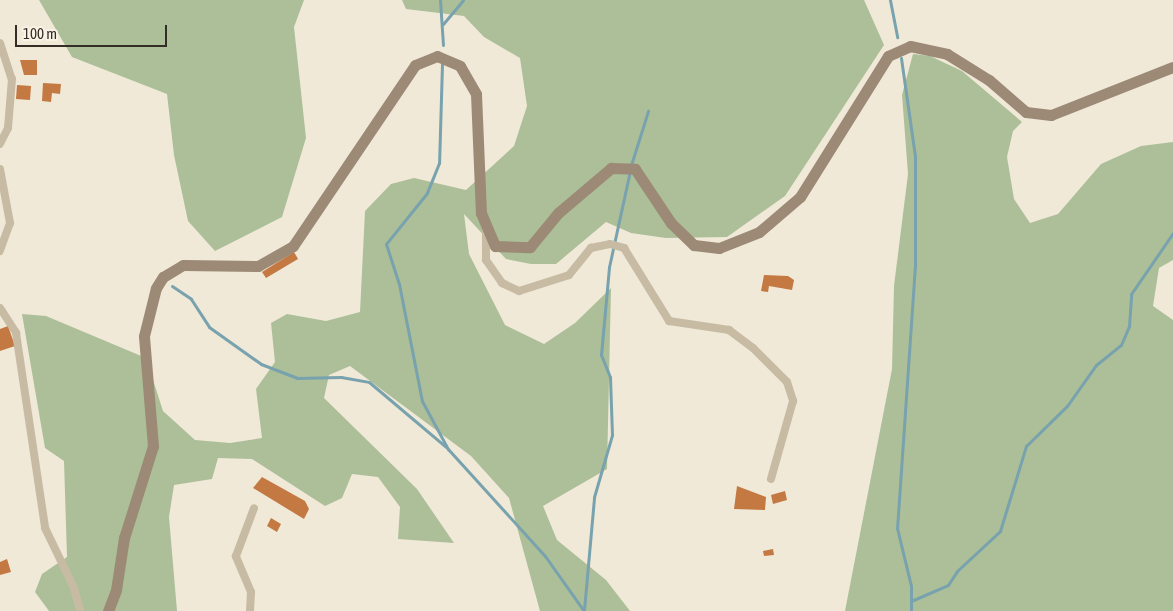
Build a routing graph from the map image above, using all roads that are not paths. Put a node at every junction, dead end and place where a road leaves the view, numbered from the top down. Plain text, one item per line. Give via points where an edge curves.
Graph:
1 (0, 43) edge
2 (1173, 67) edge
3 (0, 144) edge
4 (0, 169) edge
5 (486, 231) junction
6 (0, 251) edge
7 (0, 308) edge
8 (771, 479) dead end
9 (254, 508) dead end
10 (80, 611) edge
11 (108, 611) edge
12 (250, 611) edge

1 - 3 street via 12,79 8,128
2 - 5 street via 1051,115 1026,112 989,80 947,54 910,46 888,56 800,197 759,232 719,248 694,245 671,223 635,169 611,168 558,213 530,247 496,246
4 - 6 street via 10,223
5 - 8 street via 486,260 502,283 519,291 569,275 592,248 610,244 624,248 669,321 729,330 753,348 787,382 793,400
5 - 11 street via 481,212 476,94 460,66 437,56 415,65 293,246 258,266 183,266 163,278 147,311 144,336 153,446 124,538 116,590
7 - 10 street via 16,333 45,528 74,588
9 - 12 street via 236,556 251,592

